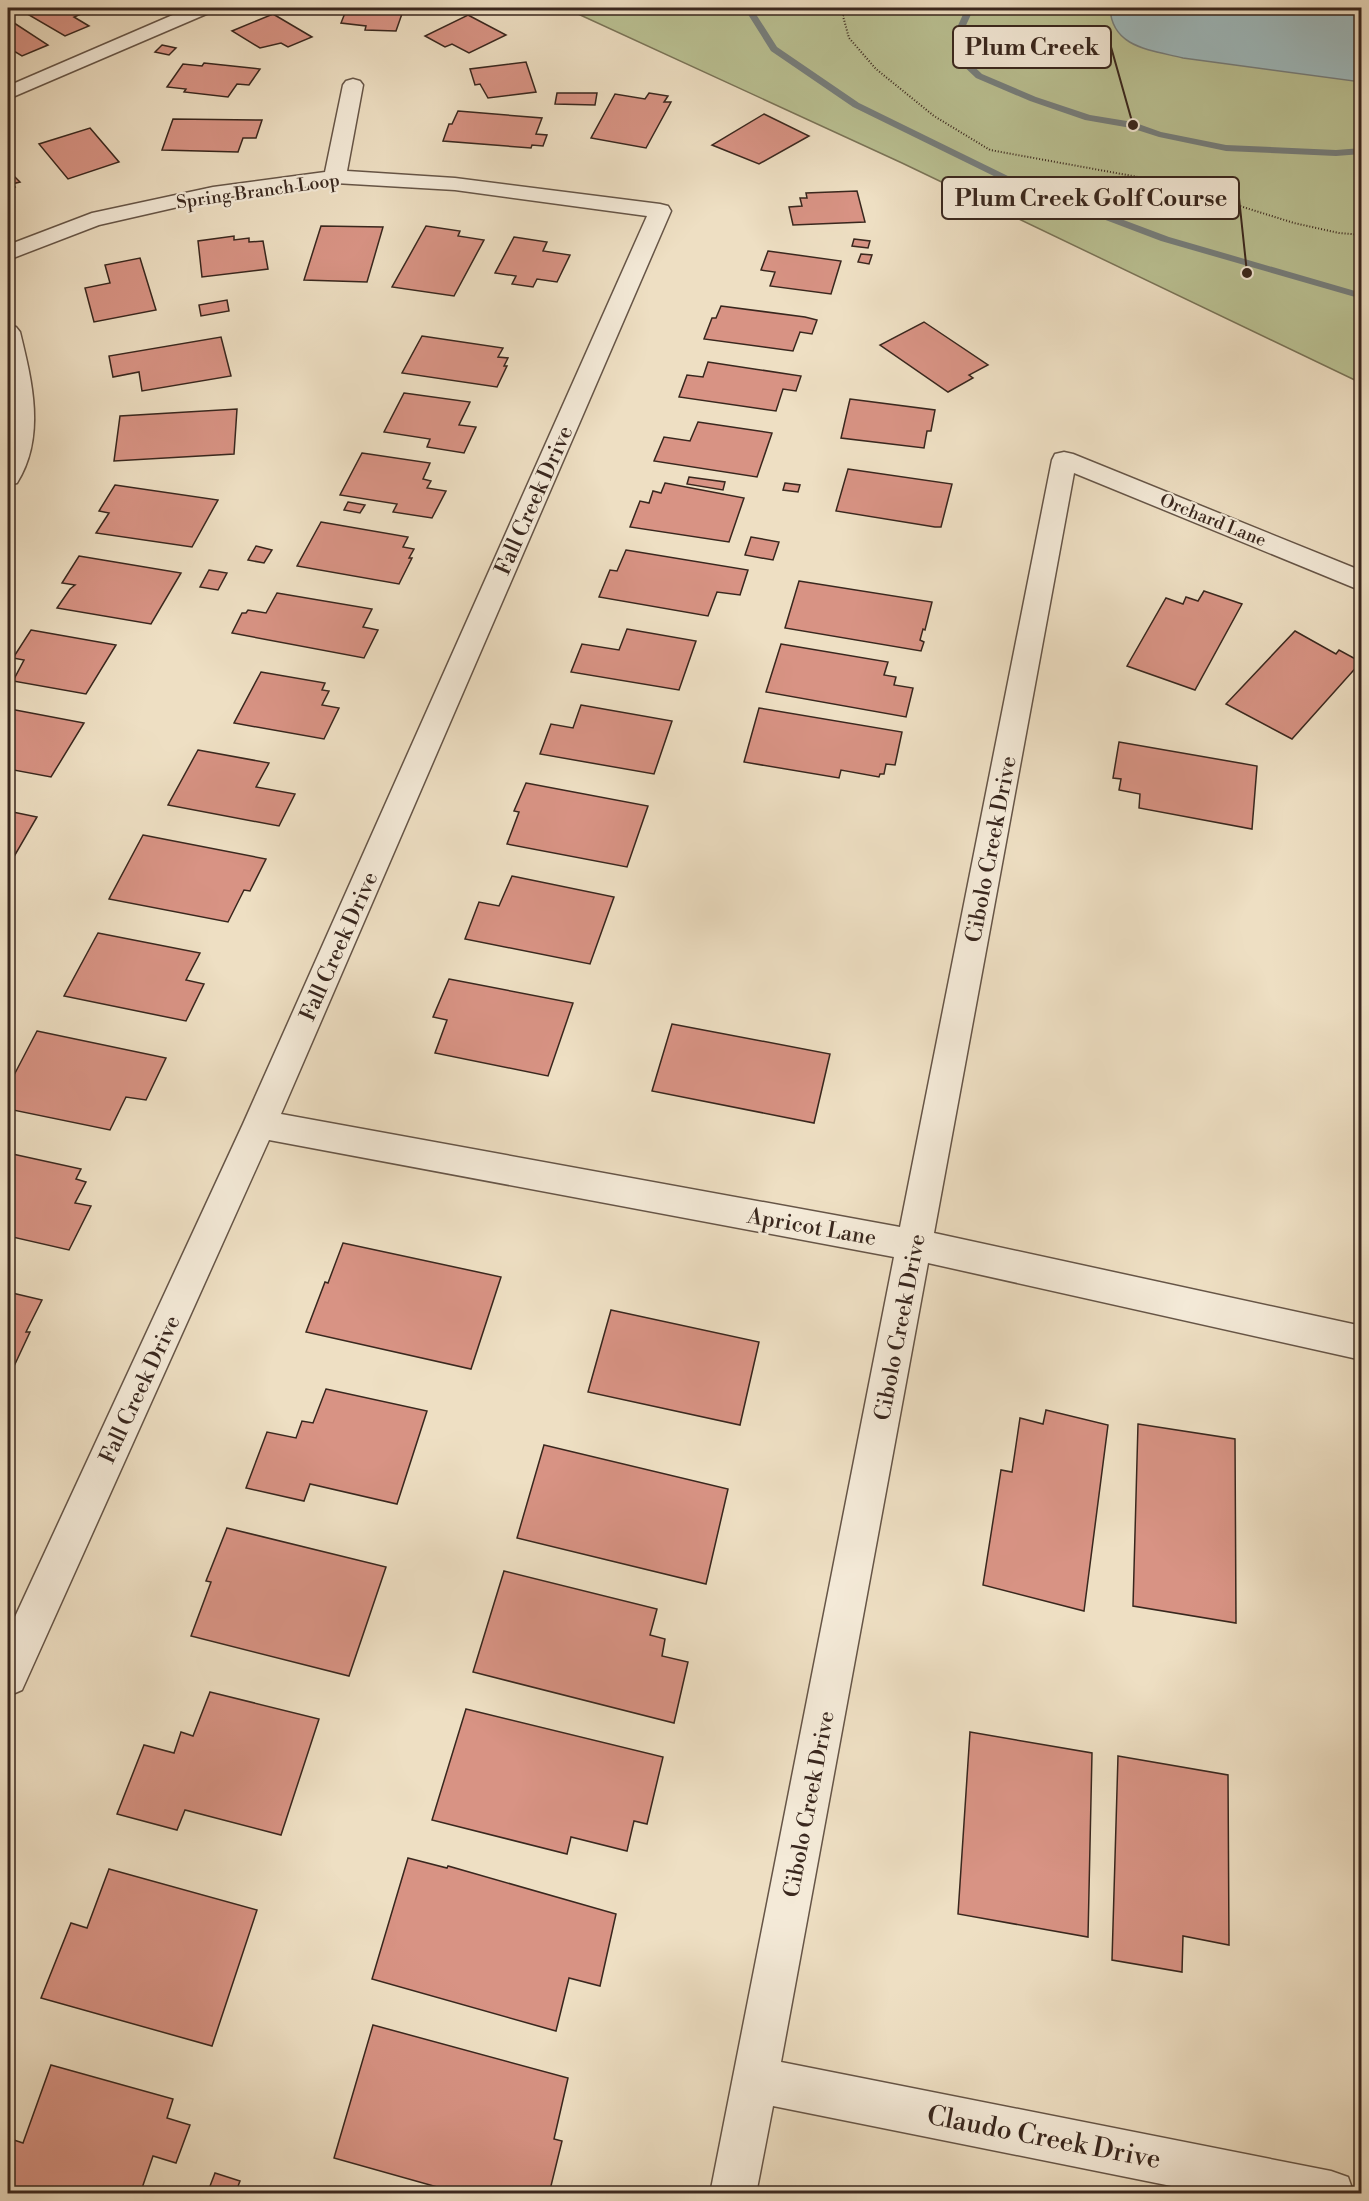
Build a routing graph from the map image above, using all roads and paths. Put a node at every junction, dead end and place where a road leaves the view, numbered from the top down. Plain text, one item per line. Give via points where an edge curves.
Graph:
1 (204, 8) edge
2 (849, 8) edge
3 (352, 85) dead end
4 (8, 93) edge
5 (335, 177) junction
6 (660, 211) joint
7 (1362, 235) edge
8 (8, 254) edge
9 (8, 332) edge
10 (1064, 460) joint
11 (8, 477) edge
12 (1362, 582) edge
13 (260, 1124) junction
14 (915, 1245) junction
15 (1362, 1343) edge
16 (8, 1676) edge
17 (756, 2080) junction
18 (733, 2193) edge
19 (1331, 2193) edge

1 - 4 street
2 - 7 path via 843,16 849,38 880,72 936,118 990,150 1154,180 1318,229
3 - 5 street
5 - 6 street, Spring Branch Loop via 456,184
5 - 8 street, Spring Branch Loop via 213,193 92,220
6 - 13 street, Fall Creek Drive
9 - 11 street via 22,390 20,447
10 - 12 street, Orchard Lane
10 - 14 street, Cibolo Creek Drive
13 - 14 street, Apricot Lane
13 - 16 street, Fall Creek Drive
14 - 15 street, Apricot Lane
14 - 17 street, Cibolo Creek Drive
17 - 18 street, Cibolo Creek Drive
17 - 19 street, Claudo Creek Drive

